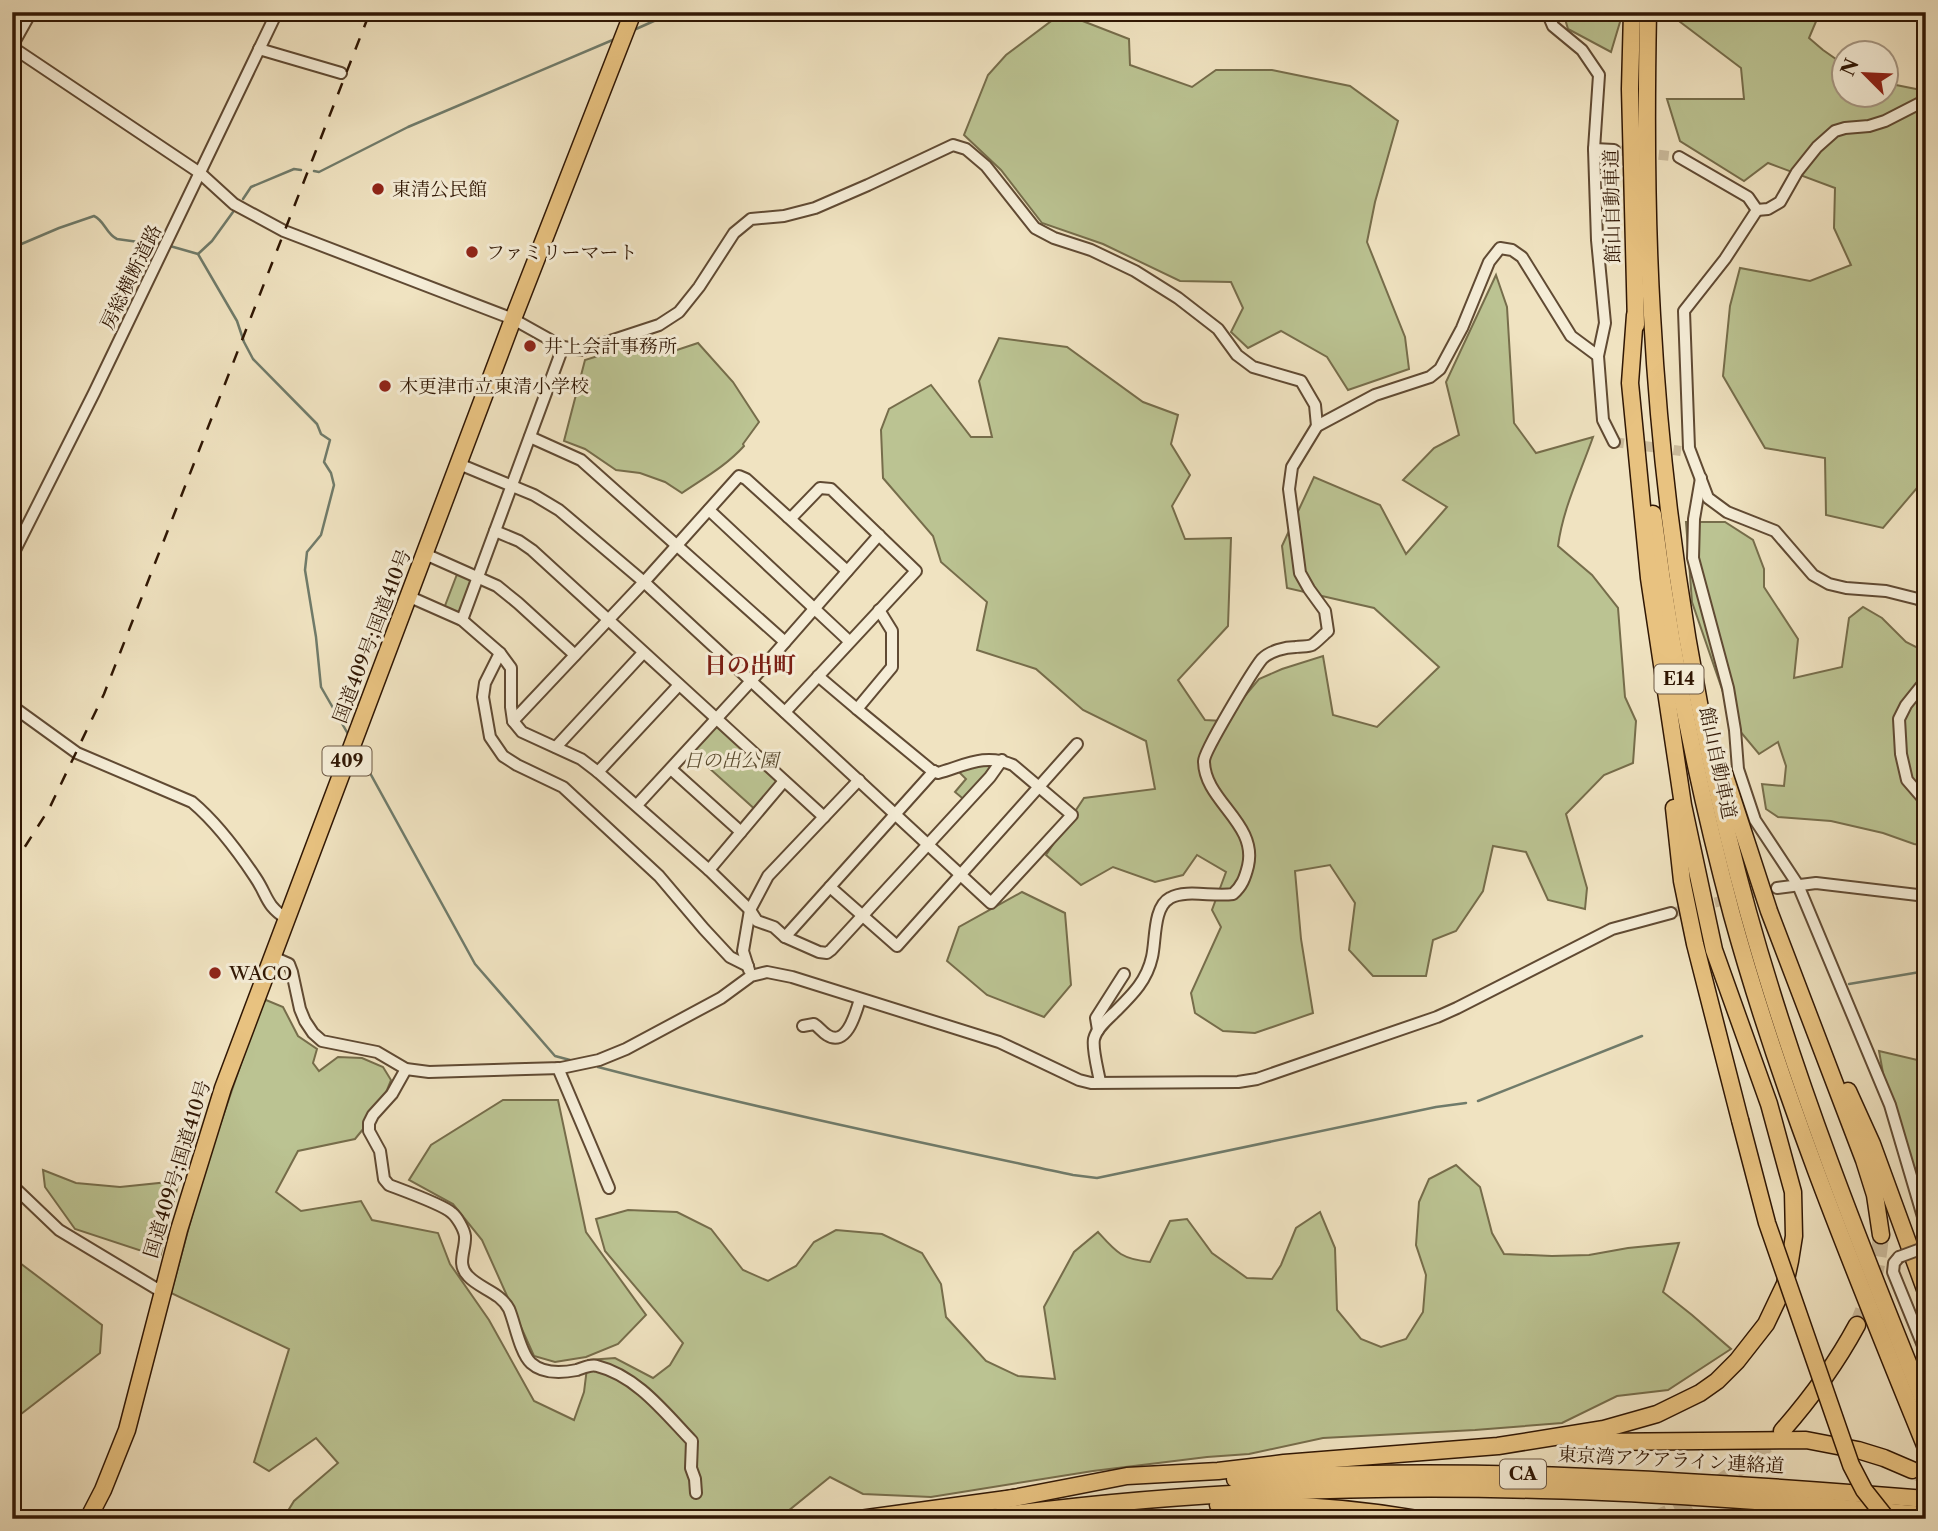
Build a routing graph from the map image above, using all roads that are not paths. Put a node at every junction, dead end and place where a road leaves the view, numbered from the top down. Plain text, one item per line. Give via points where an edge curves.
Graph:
1 (31, 12) edge
2 (277, 12) edge
3 (634, 12) edge
4 (1547, 12) edge
5 (1632, 12) edge
6 (1648, 12) edge
7 (12, 46) edge
8 (259, 49) junction
9 (341, 73) dead end
10 (1926, 100) edge
11 (1594, 149) junction
12 (1614, 149) tunnel mouth
13 (1679, 157) tunnel mouth
14 (200, 173) junction
15 (1757, 210) junction
16 (1635, 315) junction
17 (513, 319) junction
18 (563, 347) junction
19 (1598, 356) junction
20 (1317, 426) junction
21 (530, 437) junction
22 (1614, 442) dead end
23 (459, 464) junction
24 (1701, 478) junction
25 (512, 485) junction
26 (709, 510) junction
27 (788, 517) junction
28 (495, 531) junction
29 (879, 535) junction
30 (677, 545) junction
31 (425, 554) junction
32 (12, 556) edge
33 (847, 571) junction
34 (478, 577) junction
35 (644, 582) junction
36 (410, 597) junction
37 (1926, 604) edge
38 (815, 608) junction
39 (879, 610) junction
40 (462, 620) junction
41 (608, 621) junction
42 (849, 641) junction
43 (785, 642) junction
44 (500, 653) junction
45 (643, 653) junction
46 (575, 655) junction
47 (818, 676) junction
48 (1926, 680) edge
49 (751, 681) junction
50 (1665, 683) junction
51 (679, 685) junction
52 (1700, 705) junction
53 (12, 706) edge
54 (857, 709) junction
55 (785, 712) junction
56 (716, 719) junction
57 (513, 721) junction
58 (1077, 744) dead end
59 (556, 747) junction
60 (1002, 760) junction
61 (671, 768) junction
62 (934, 771) junction
63 (598, 772) junction
64 (859, 780) junction
65 (784, 781) junction
66 (1039, 787) junction
67 (1926, 802) edge
68 (637, 805) junction
69 (895, 814) junction
70 (824, 817) junction
71 (741, 832) junction
72 (928, 844) junction
73 (709, 870) junction
74 (960, 874) junction
75 (1798, 885) junction
76 (830, 887) junction
77 (1777, 888) tunnel mouth
78 (1926, 896) edge
79 (750, 910) junction
80 (1671, 913) tunnel mouth
81 (863, 916) junction
82 (287, 919) junction
83 (785, 937) junction
84 (273, 957) junction
85 (750, 971) junction
86 (1124, 974) dead end
87 (860, 999) junction
88 (1812, 1025) junction
89 (803, 1026) dead end
90 (1098, 1030) junction
91 (558, 1068) junction
92 (406, 1069) junction
93 (1100, 1082) junction
94 (14, 1187) dead end
95 (609, 1188) dead end
96 (1926, 1227) edge
97 (1881, 1235) tunnel mouth
98 (1926, 1247) edge
99 (162, 1292) junction
100 (1926, 1292) edge
101 (1857, 1325) tunnel mouth
102 (1926, 1353) edge
103 (1926, 1407) edge
104 (1782, 1432) tunnel mouth
105 (1498, 1446) junction
106 (1926, 1448) edge
107 (1912, 1470) tunnel mouth
108 (696, 1493) dead end
109 (1120, 1495) junction
110 (1926, 1499) edge
111 (1002, 1507) junction
112 (1926, 1515) edge
113 (88, 1519) edge
114 (860, 1519) edge
115 (977, 1519) edge
116 (1418, 1519) edge
117 (1887, 1519) edge

1 - 7 street
2 - 8 street, 房総横断道路
3 - 17 highway, 国道409号;国道410号 / 409
4 - 11 street via 1553,26 1582,50 1599,75
5 - 16 highway, 館山自動車道 / E14
6 - 52 highway, 館山自動車道 / E14 via 1648,225 1655,360 1670,524
7 - 14 street
8 - 9 street
8 - 14 street, 房総横断道路
10 - 15 street via 1885,121 1835,131 1797,172 1780,202
11 - 12 street
11 - 19 street via 1605,323
13 - 15 street via 1748,197
14 - 17 street via 234,204 284,231
14 - 32 street, 房総横断道路
15 - 24 street via 1684,311 1685,449
16 - 50 highway via 1630,383 1649,578
16 - 106 highway, 館山自動車道 / E14 via 1664,595 1684,709 1730,905 1821,1184
17 - 18 street
17 - 23 highway, 国道409号;国道410号 / 409
18 - 20 street via 583,350 659,325 679,312 734,233 751,219 815,208 953,145 966,149 986,166 1035,228 1135,271 1218,329 1237,355 1253,367 1301,381 1315,405
18 - 21 street
19 - 20 street via 1571,336 1522,257 1500,248 1489,262 1440,369 1430,377 1375,395
19 - 22 street via 1603,420
20 - 90 street via 1292,467 1289,489 1300,573 1325,611 1328,631 1311,646 1288,647 1263,658 1203,758 1212,787 1247,842 1250,859 1245,879 1233,894 1182,893 1167,899 1157,918 1150,968
21 - 25 street
21 - 30 street via 581,460
23 - 25 street
23 - 31 highway, 国道409号;国道410号 / 409
24 - 37 street via 1708,498 1727,512 1775,531 1813,575 1829,584 1886,591
24 - 75 street via 1693,558 1728,688 1738,769 1755,821
25 - 28 street
25 - 35 street via 559,510
26 - 27 street via 739,476
26 - 30 street
26 - 38 street
27 - 29 street via 815,492 831,489
27 - 33 street
28 - 34 street
28 - 41 street via 532,550
29 - 33 street
29 - 39 street via 916,570
30 - 35 street
30 - 43 street
31 - 34 street
31 - 36 highway, 国道409号;国道410号 / 409
33 - 38 street
34 - 40 street
34 - 46 street via 497,586
35 - 41 street
35 - 49 street
36 - 40 street
36 - 82 highway, 国道409号;国道410号 / 409
38 - 42 street
38 - 43 street
39 - 42 street
39 - 54 street via 891,631 891,667
40 - 44 street
41 - 45 street
41 - 46 street
42 - 47 street
43 - 49 street
44 - 57 street via 511,668
44 - 85 street via 485,682 483,697 490,737 503,756 563,787 659,876 730,957
45 - 51 street
45 - 59 street
46 - 57 street
47 - 54 street
47 - 55 street
48 - 67 street via 1899,719 1907,780
49 - 55 street
49 - 56 street
50 - 105 highway via 1683,805 1714,950 1769,1104 1793,1192 1795,1227 1785,1284 1766,1324 1737,1361 1700,1393 1657,1414 1604,1429
50 - 117 highway, bridge via 1682,880 1767,1223 1851,1465
51 - 56 street
51 - 63 street
52 - 88 highway
52 - 103 highway, 館山自動車道 / E14 via 1742,889 1786,1034 1841,1191
53 - 82 street via 77,753 192,802 231,843 271,907
54 - 62 street
55 - 64 street
56 - 61 street
56 - 65 street
57 - 59 street via 522,732
58 - 66 street
59 - 63 street
60 - 62 street
60 - 66 street
60 - 72 street
61 - 68 street
61 - 71 street
62 - 69 street
63 - 68 street
64 - 69 street
64 - 70 street
65 - 70 street
65 - 71 street
66 - 74 street
66 - 74 street via 1072,815 991,903
68 - 73 street
69 - 72 street
69 - 76 street
70 - 79 street via 768,876
71 - 73 street
72 - 74 street
72 - 81 street
73 - 79 street
74 - 81 street via 897,946
75 - 77 street
75 - 78 street via 1816,883
75 - 96 street via 1890,1105
76 - 81 street
76 - 83 street
79 - 83 street via 757,921
79 - 85 street via 743,951
80 - 93 street via 1612,929 1437,1017 1264,1077 1238,1082
81 - 83 street via 827,953
82 - 84 highway, 国道409号;国道410号 / 409
84 - 92 street via 289,964 300,1009 322,1041 377,1052
84 - 99 highway, 国道409号;国道410号 / 409 via 223,1088
85 - 87 street via 778,973
85 - 91 street via 721,998 626,1049
86 - 90 street via 1096,1018
87 - 89 street via 852,1023 839,1037 826,1035 814,1024
87 - 93 street via 999,1042 1079,1080
88 - 97 highway via 1864,1160
88 - 100 highway via 1872,1144
90 - 93 street via 1094,1041
91 - 92 street
91 - 95 street
92 - 108 street via 369,1123 384,1179 452,1212 465,1235 462,1268 508,1307 530,1363 560,1372 594,1365 656,1401 692,1441
94 - 99 street via 59,1230
98 - 102 street, bridge via 1899,1257 1893,1272
99 - 113 highway, 国道409号;国道410号 / 409 via 127,1430
101 - 104 highway via 1836,1362
105 - 107 highway via 1807,1440 1857,1450
105 - 111 highway via 1127,1475
109 - 110 highway, 東京湾アクアライン連絡道 / CA via 1305,1475 1404,1473 1542,1474
109 - 111 highway, CA
109 - 112 highway, 東京湾アクアライン連絡道 / CA via 1542,1490
111 - 114 highway, CA
111 - 115 highway, CA
111 - 116 highway via 1064,1514 1285,1504

